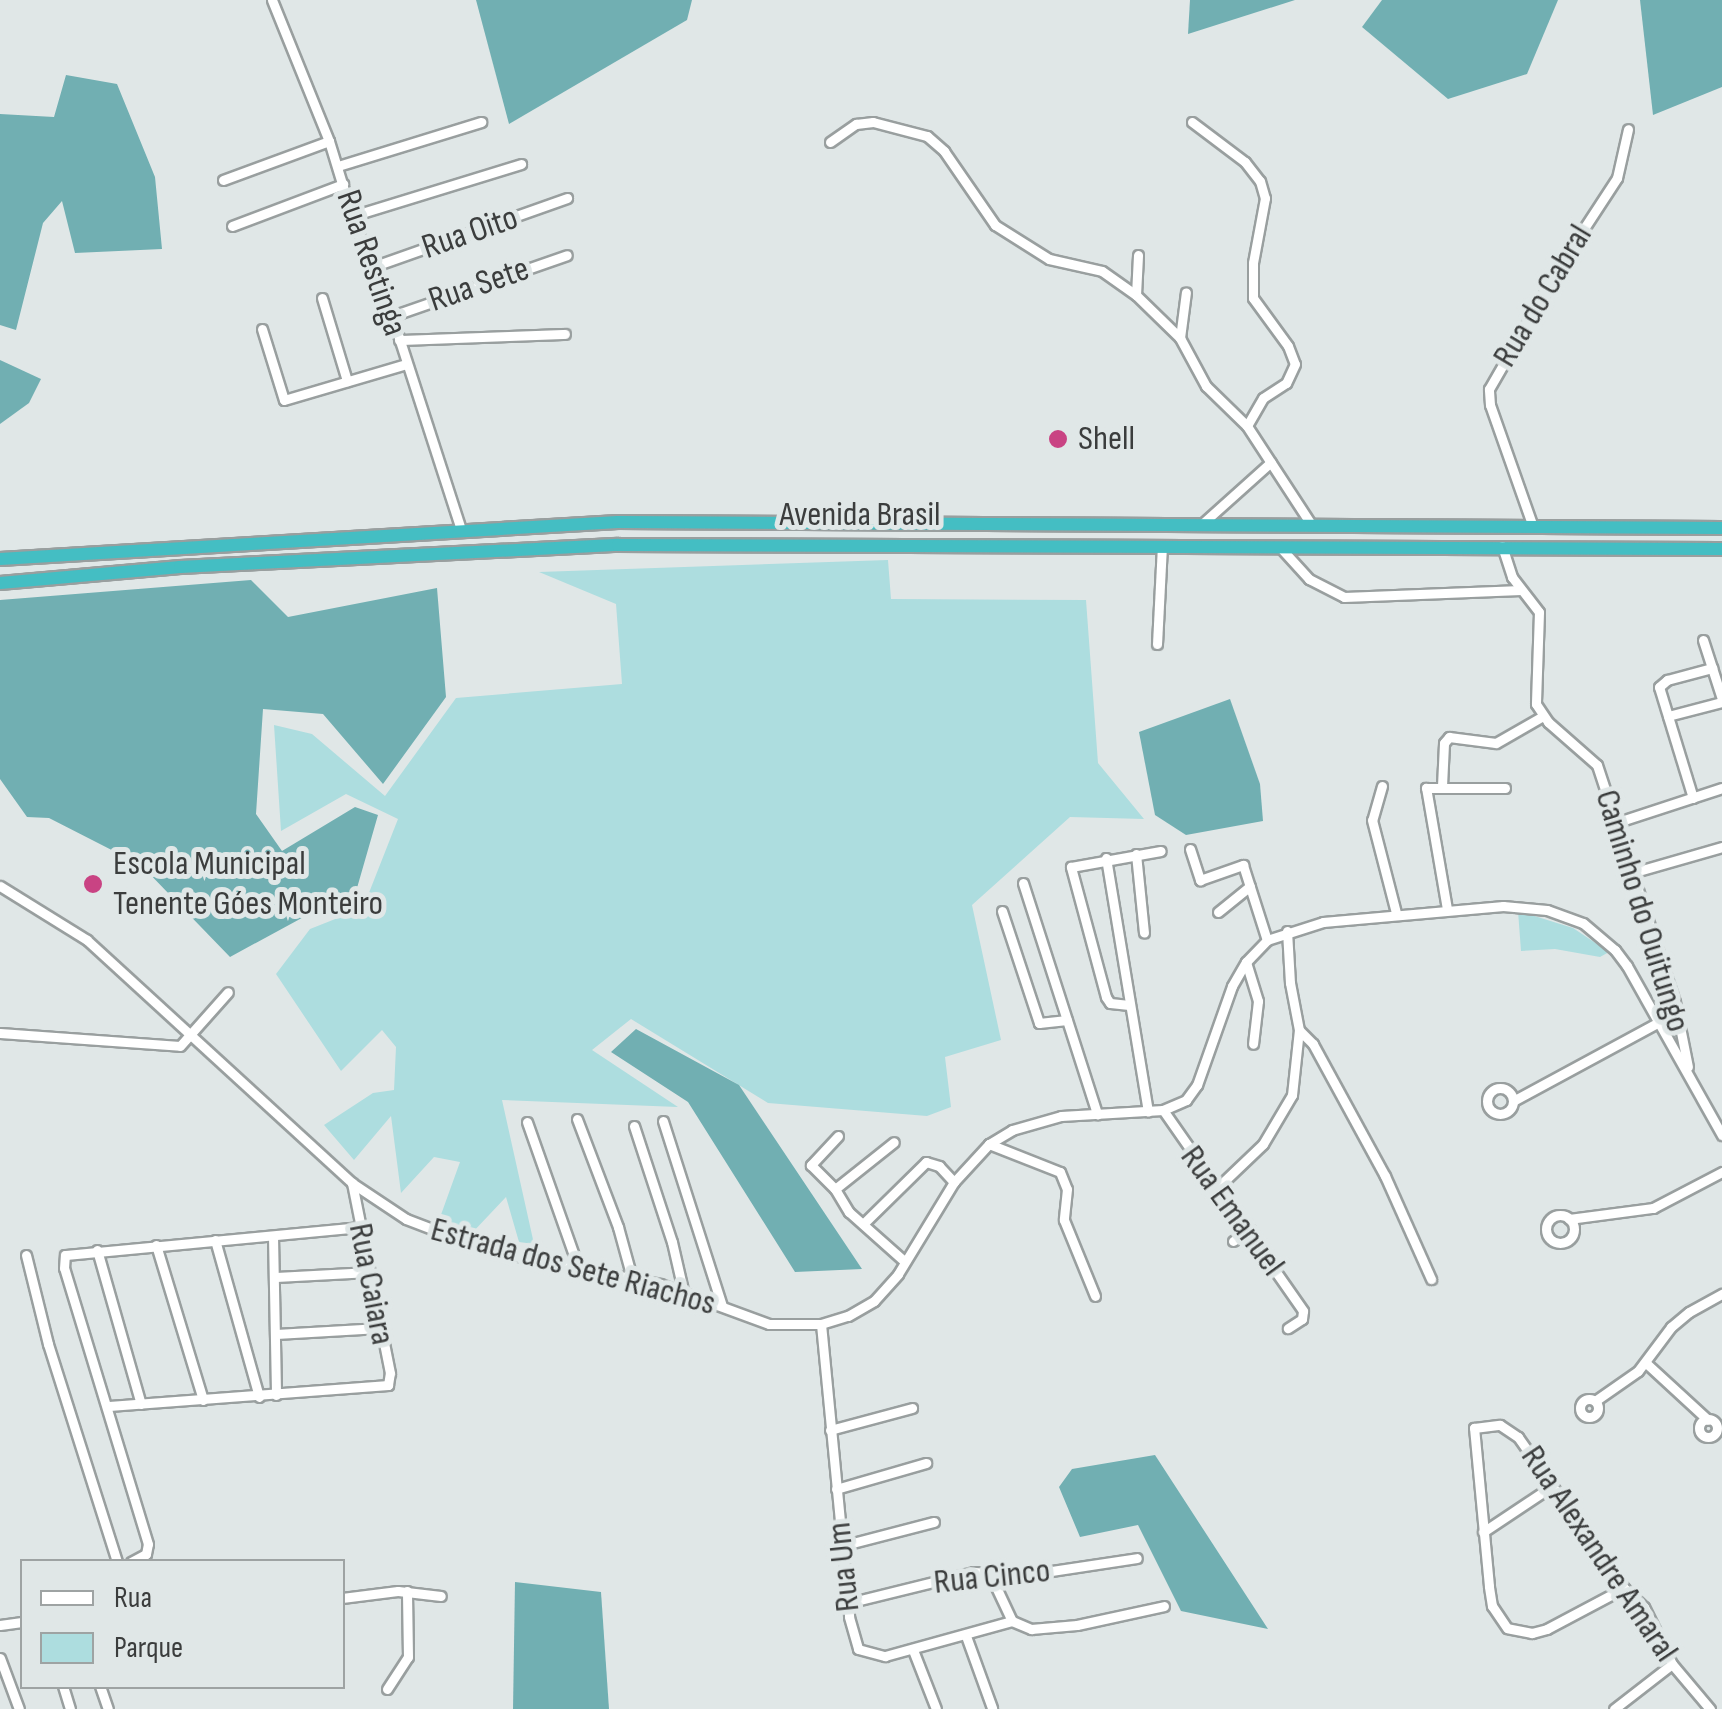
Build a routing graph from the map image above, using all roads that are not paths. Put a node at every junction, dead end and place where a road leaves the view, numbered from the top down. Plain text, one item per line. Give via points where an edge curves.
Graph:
1 (272, 0) edge
2 (481, 122) dead end
3 (1192, 122) dead end
4 (1628, 129) dead end
5 (329, 140) junction
6 (830, 142) dead end
7 (520, 164) dead end
8 (338, 166) junction
9 (223, 180) dead end
10 (343, 184) junction
11 (567, 198) dead end
12 (352, 216) junction
13 (232, 226) dead end
14 (567, 255) dead end
15 (1138, 255) dead end
16 (372, 267) junction
17 (1186, 292) dead end
18 (1136, 294) junction
19 (322, 298) dead end
20 (392, 316) junction
21 (262, 330) dead end
22 (566, 334) dead end
23 (1180, 338) junction
24 (399, 340) junction
25 (406, 364) junction
26 (347, 381) junction
27 (1247, 426) junction
28 (1271, 462) junction
29 (1203, 524) junction
30 (1311, 524) junction
31 (1532, 524) junction
32 (1722, 526) edge
33 (461, 530) junction
34 (1162, 545) junction
35 (1278, 545) junction
36 (1502, 546) junction
37 (1722, 550) edge
38 (0, 559) edge
39 (0, 582) edge
40 (1521, 590) junction
41 (1704, 640) dead end
42 (1157, 644) dead end
43 (1712, 668) junction
44 (1722, 701) edge
45 (1543, 716) junction
46 (1668, 716) junction
47 (1382, 786) dead end
48 (1442, 786) junction
49 (1504, 788) dead end
50 (1722, 788) edge
51 (1693, 798) junction
52 (1618, 822) junction
53 (1722, 846) edge
54 (1190, 849) dead end
55 (1161, 851) dead end
56 (1136, 854) junction
57 (1106, 858) junction
58 (1635, 872) junction
59 (1023, 883) dead end
60 (0, 886) edge
61 (1250, 886) junction
62 (1447, 910) junction
63 (1002, 911) dead end
64 (1218, 912) dead end
65 (1396, 914) junction
66 (1287, 931) junction
67 (1144, 934) dead end
68 (1267, 940) junction
69 (1246, 962) junction
70 (228, 992) dead end
71 (1128, 1004) junction
72 (1068, 1020) junction
73 (1659, 1022) junction
74 (1299, 1030) junction
75 (0, 1033) edge
76 (192, 1036) junction
77 (1253, 1044) dead end
78 (1689, 1073) junction
79 (1513, 1101) dead end
80 (1163, 1110) junction
81 (1148, 1112) junction
82 (1097, 1114) junction
83 (1718, 1116) edge
84 (577, 1120) dead end
85 (663, 1121) dead end
86 (527, 1122) dead end
87 (634, 1126) dead end
88 (1722, 1134) edge
89 (838, 1136) dead end
90 (894, 1142) dead end
91 (989, 1144) junction
92 (1722, 1172) edge
93 (954, 1182) junction
94 (352, 1183) junction
95 (1218, 1187) junction
96 (835, 1189) junction
97 (1569, 1219) dead end
98 (864, 1224) junction
99 (359, 1227) junction
100 (1250, 1230) junction
101 (273, 1236) junction
102 (216, 1240) junction
103 (1233, 1242) dead end
104 (156, 1244) junction
105 (97, 1250) junction
106 (26, 1256) dead end
107 (904, 1261) junction
108 (579, 1270) junction
109 (370, 1272) junction
110 (276, 1278) junction
111 (632, 1278) junction
112 (1431, 1279) dead end
113 (683, 1290) junction
114 (1722, 1294) edge
115 (1095, 1296) dead end
116 (722, 1306) junction
117 (822, 1324) junction
118 (380, 1328) junction
119 (1288, 1328) dead end
120 (276, 1334) junction
121 (1646, 1363) junction
122 (276, 1395) junction
123 (259, 1397) junction
124 (203, 1400) junction
125 (1595, 1401) dead end
126 (141, 1404) junction
127 (109, 1406) junction
128 (912, 1408) dead end
129 (1708, 1420) dead end
130 (830, 1430) junction
131 (926, 1463) dead end
132 (1552, 1486) junction
133 (836, 1489) junction
134 (934, 1522) dead end
135 (1483, 1532) junction
136 (842, 1546) junction
137 (1137, 1558) dead end
138 (115, 1559) edge
139 (136, 1559) edge
140 (989, 1572) junction
141 (1624, 1588) junction
142 (407, 1592) junction
143 (442, 1596) dead end
144 (345, 1598) edge
145 (848, 1603) junction
146 (1164, 1606) dead end
147 (1012, 1621) junction
148 (966, 1636) junction
149 (913, 1650) junction
150 (0, 1658) edge
151 (1672, 1664) junction
152 (20, 1684) edge
153 (11, 1686) junction
154 (387, 1689) dead end
155 (1705, 1707) edge
156 (992, 1708) edge
157 (19, 1709) edge
158 (936, 1709) edge
159 (1614, 1709) edge

1 - 5 street, Rua Restinga
2 - 8 street
3 - 27 street via 1245,162 1265,198 1253,298 1294,364 1290,378 1263,398
4 - 31 street, Rua do Cabral via 1617,178 1492,383 1490,405
5 - 8 street, Rua Restinga
5 - 9 street
6 - 18 street via 856,124 873,122 927,136 995,224 1050,258 1102,271
7 - 12 street
8 - 10 street, Rua Restinga
10 - 12 street, Rua Restinga
10 - 13 street
11 - 16 street, Rua Oito
12 - 16 street, Rua Restinga
14 - 20 street, Rua Sete
15 - 18 street
16 - 20 street, Rua Restinga
17 - 23 street
18 - 23 street
19 - 26 street
20 - 24 street, Rua Restinga
21 - 26 street via 282,399
22 - 24 street
23 - 27 street via 1212,394
24 - 25 street, Rua Restinga
25 - 26 street
25 - 33 street, Rua Restinga
27 - 28 street
28 - 29 street
28 - 30 street
29 - 30 highway, Avenida Brasil
29 - 33 highway, Avenida Brasil via 618,522
30 - 31 highway, Avenida Brasil
31 - 32 highway, Avenida Brasil
33 - 38 highway, Avenida Brasil
34 - 35 highway, Avenida Brasil
34 - 39 highway, Avenida Brasil via 618,544
34 - 42 street
35 - 36 highway, Avenida Brasil
35 - 40 street via 1309,580 1344,597
36 - 37 highway, Avenida Brasil
36 - 40 street
40 - 45 street via 1539,612 1533,680
41 - 43 street
43 - 44 street
43 - 46 street via 1659,687
44 - 46 street
45 - 48 street via 1496,743 1448,737
45 - 52 street, Caminho do Ouitungo via 1597,765
46 - 51 street
47 - 65 street via 1372,820
48 - 49 street
48 - 62 street via 1426,790
50 - 51 street
51 - 52 street
52 - 58 street, Caminho do Ouitungo
53 - 58 street
54 - 61 street via 1200,880 1244,866
55 - 56 street
56 - 57 street
56 - 67 street
57 - 71 street
57 - 71 street via 1071,867 1106,997
58 - 78 street, Caminho do Ouitungo
59 - 72 street
60 - 76 street, Estrada dos Sete Riachos via 88,940
61 - 64 street
61 - 68 street
62 - 65 street
62 - 73 street via 1525,907 1584,924 1615,950
63 - 72 street via 1039,1023
65 - 66 street
66 - 68 street
66 - 74 street
68 - 69 street
69 - 77 street via 1258,1002
69 - 80 street via 1198,1085 1186,1100
70 - 76 street
71 - 81 street
72 - 82 street
73 - 78 street
73 - 79 street
74 - 95 street via 1297,1078 1280,1120
74 - 112 street via 1385,1176
75 - 76 street via 167,1047
76 - 94 street, Estrada dos Sete Riachos
78 - 83 street
80 - 81 street, Estrada dos Sete Riachos
80 - 95 street, Rua Emanuel
81 - 82 street, Estrada dos Sete Riachos
82 - 91 street, Estrada dos Sete Riachos via 1037,1120
83 - 88 street
84 - 111 street
85 - 116 street
86 - 108 street
87 - 113 street
89 - 96 street via 811,1166
90 - 96 street
91 - 93 street, Estrada dos Sete Riachos
91 - 115 street via 1060,1172 1068,1189 1064,1220
92 - 97 street via 1652,1208
93 - 98 street via 926,1162
93 - 107 street, Estrada dos Sete Riachos
94 - 99 street, Rua Caiara
94 - 108 street, Estrada dos Sete Riachos via 406,1220 454,1241
95 - 100 street, Rua Emanuel
96 - 98 street
98 - 107 street
99 - 101 street
99 - 109 street, Rua Caiara
100 - 103 street
100 - 119 street, Rua Emanuel via 1302,1311 1302,1319
101 - 102 street
101 - 110 street
102 - 104 street
102 - 123 street
104 - 105 street
104 - 124 street
105 - 126 street
105 - 127 street via 71,1252 63,1262
106 - 138 street
107 - 117 street, Estrada dos Sete Riachos via 874,1301
108 - 111 street, Estrada dos Sete Riachos
109 - 110 street
109 - 118 street, Rua Caiara
110 - 120 street
111 - 113 street, Estrada dos Sete Riachos
113 - 116 street, Estrada dos Sete Riachos
114 - 121 street via 1671,1327
116 - 117 street, Estrada dos Sete Riachos via 769,1324
117 - 130 street, Rua Um
118 - 120 street
118 - 122 street, Rua Caiara via 388,1385
120 - 122 street
121 - 125 street
121 - 129 street
122 - 123 street
123 - 124 street
124 - 126 street
126 - 127 street
127 - 139 street via 148,1544
128 - 130 street
130 - 133 street, Rua Um
131 - 133 street
132 - 135 street
132 - 135 street, Rua Alexandre Amaral via 1512,1430 1474,1428
132 - 141 street, Rua Alexandre Amaral
133 - 136 street, Rua Um
134 - 136 street
135 - 141 street via 1492,1606 1506,1628 1547,1630
136 - 145 street, Rua Um
137 - 140 street, Rua Cinco via 1025,1575
140 - 145 street, Rua Cinco
140 - 147 street
141 - 151 street, Rua Alexandre Amaral via 1644,1608
142 - 143 street
142 - 144 street
142 - 154 street via 408,1658
145 - 149 street, Rua Um via 858,1649 876,1656
146 - 147 street via 1047,1630
147 - 148 street, Rua Um
148 - 149 street, Rua Um
148 - 156 street
149 - 158 street
150 - 153 street
151 - 155 street, Rua Alexandre Amaral
151 - 159 street
152 - 153 street
153 - 157 street

